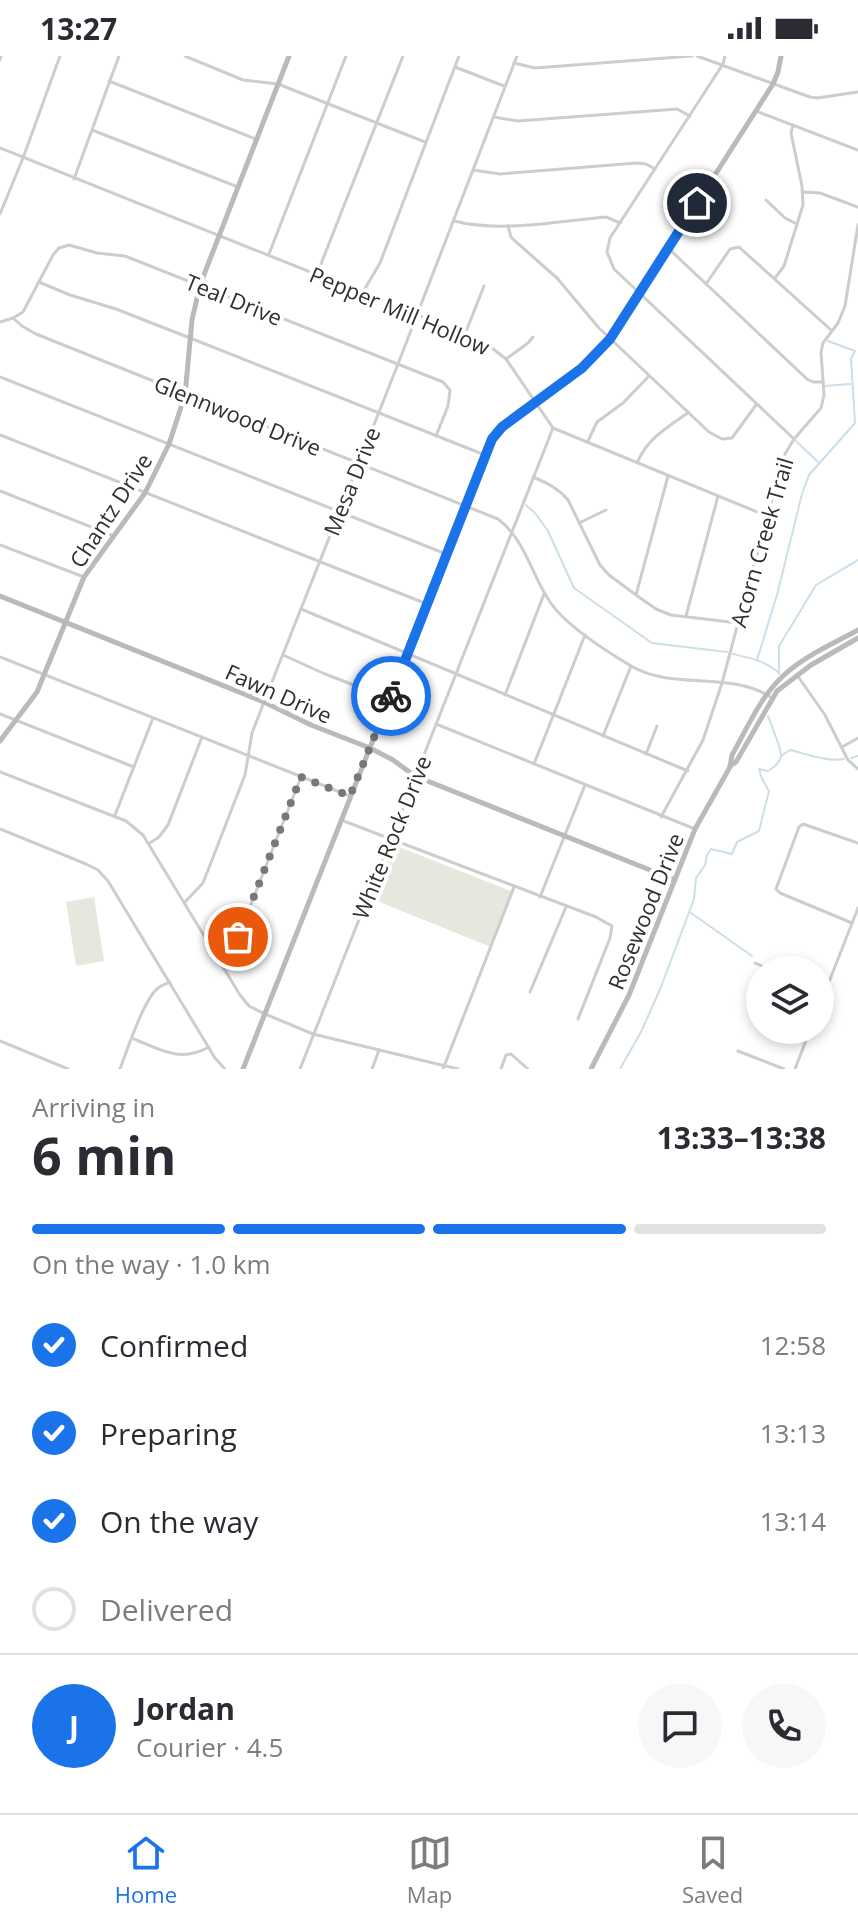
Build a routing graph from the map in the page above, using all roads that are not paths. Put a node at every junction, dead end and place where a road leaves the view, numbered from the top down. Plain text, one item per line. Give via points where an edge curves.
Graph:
1 (60, 56) edge
2 (119, 56) edge
3 (185, 56) edge
4 (289, 56) edge
5 (346, 56) edge
6 (403, 56) edge
7 (459, 56) edge
8 (517, 56) edge
9 (694, 56) edge
10 (725, 56) edge
11 (781, 56) edge
12 (514, 63) junction
13 (723, 64) junction
14 (455, 67) junction
15 (109, 81) junction
16 (278, 84) junction
17 (773, 84) junction
18 (505, 86) junction
19 (858, 92) edge
20 (327, 104) junction
21 (756, 111) junction
22 (690, 116) junction
23 (494, 117) junction
24 (377, 123) junction
25 (793, 125) junction
26 (92, 130) junction
27 (256, 139) junction
28 (425, 142) junction
29 (0, 148) edge
30 (858, 150) edge
31 (23, 158) junction
32 (655, 169) junction
33 (473, 170) junction
34 (74, 179) junction
35 (238, 187) junction
36 (803, 192) junction
37 (766, 200) dead end
38 (858, 207) edge
39 (1, 211) edge
40 (453, 220) junction
41 (620, 223) junction
42 (797, 224) junction
43 (858, 225) edge
44 (508, 226) junction
45 (219, 236) junction
46 (668, 248) junction
47 (269, 255) junction
48 (317, 274) junction
49 (775, 278) junction
50 (39, 282) junction
51 (706, 284) junction
52 (200, 285) junction
53 (484, 286) dead end
54 (363, 292) junction
55 (639, 293) junction
56 (417, 314) junction
57 (13, 318) junction
58 (0, 322) edge
59 (831, 330) junction
60 (465, 334) junction
61 (533, 337) dead end
62 (190, 338) junction
63 (610, 339) junction
64 (506, 359) junction
65 (398, 364) junction
66 (649, 376) junction
67 (0, 377) edge
68 (823, 382) junction
69 (185, 395) junction
70 (536, 402) junction
71 (756, 403) junction
72 (689, 412) junction
73 (378, 414) junction
74 (553, 428) junction
75 (0, 435) edge
76 (436, 436) junction
77 (794, 439) junction
78 (587, 443) junction
79 (169, 444) junction
80 (485, 455) junction
81 (358, 462) junction
82 (637, 463) junction
83 (668, 476) junction
84 (533, 477) junction
85 (0, 491) edge
86 (145, 493) junction
87 (718, 496) junction
88 (466, 505) junction
89 (606, 510) dead end
90 (338, 512) junction
91 (767, 516) junction
92 (579, 523) junction
93 (513, 532) junction
94 (114, 536) junction
95 (0, 545) edge
96 (446, 554) junction
97 (320, 562) junction
98 (84, 577) junction
99 (544, 594) junction
100 (636, 595) junction
101 (0, 596) edge
102 (427, 604) junction
103 (301, 609) junction
104 (685, 618) junction
105 (66, 622) junction
106 (738, 623) junction
107 (858, 630) edge
108 (585, 635) junction
109 (858, 638) edge
110 (407, 654) junction
111 (283, 655) junction
112 (0, 657) edge
113 (631, 666) junction
114 (455, 674) junction
115 (45, 675) junction
116 (797, 675) junction
117 (722, 683) junction
118 (505, 695) junction
119 (770, 696) junction
120 (390, 699) junction
121 (264, 702) junction
122 (0, 714) edge
123 (554, 715) junction
124 (153, 718) junction
125 (16, 721) junction
126 (436, 724) junction
127 (657, 726) dead end
128 (603, 736) junction
129 (202, 737) junction
130 (858, 738) edge
131 (0, 741) edge
132 (842, 747) junction
133 (370, 748) junction
134 (646, 754) junction
135 (248, 756) junction
136 (534, 764) junction
137 (134, 767) junction
138 (858, 769) edge
139 (688, 771) junction
140 (0, 772) edge
141 (415, 776) junction
142 (301, 777) junction
143 (585, 785) junction
144 (350, 796) junction
145 (114, 816) junction
146 (661, 817) junction
147 (341, 820) junction
148 (0, 829) edge
149 (695, 829) junction
150 (564, 836) junction
151 (390, 839) junction
152 (858, 843) edge
153 (149, 844) junction
154 (675, 880) junction
155 (514, 887) junction
156 (540, 897) junction
157 (185, 902) junction
158 (566, 907) junction
159 (858, 908) edge
160 (852, 923) junction
161 (218, 958) junction
162 (834, 969) edge
163 (170, 982) junction
164 (530, 992) dead end
165 (265, 1014) junction
166 (578, 1019) dead end
167 (313, 1034) junction
168 (132, 1038) junction
169 (0, 1041) edge
170 (805, 1044) edge
171 (209, 1047) junction
172 (379, 1049) junction
173 (738, 1051) dead end
174 (444, 1067) edge
175 (68, 1069) edge
176 (120, 1069) edge
177 (225, 1069) edge
178 (243, 1069) edge
179 (300, 1069) edge
180 (372, 1069) edge
181 (458, 1069) edge
182 (501, 1069) edge
183 (528, 1069) edge
184 (591, 1069) edge
185 (784, 1069) edge
186 (795, 1069) edge

1 - 31 street
2 - 15 street
3 - 16 street via 243,80
4 - 16 street, Chantz Drive
5 - 20 street
6 - 24 street
7 - 14 street
8 - 12 street, Mesa Drive
9 - 12 street via 535,68
9 - 13 street
10 - 13 street
11 - 17 street
12 - 18 street, Mesa Drive
13 - 17 street
13 - 22 street
14 - 18 street
14 - 28 street
15 - 26 street
15 - 27 street
16 - 20 street
16 - 27 street, Chantz Drive
17 - 19 street via 817,98
17 - 21 street
18 - 23 street, Mesa Drive
20 - 24 street
20 - 47 street
21 - 25 street
21 - 46 street
22 - 23 street via 677,109 518,121
22 - 32 street
23 - 33 street, Mesa Drive
24 - 28 street
24 - 48 street
25 - 30 street
25 - 36 street
26 - 34 street
26 - 35 street
27 - 35 street, Chantz Drive
28 - 54 street via 380,263
29 - 31 street, Pepper Mill Hollow
31 - 34 street, Pepper Mill Hollow
31 - 39 street
32 - 33 street via 637,163 500,174
32 - 41 street
33 - 40 street, Mesa Drive
34 - 45 street, Pepper Mill Hollow
35 - 45 street, Chantz Drive
36 - 38 street
36 - 42 street
37 - 42 street
40 - 44 street
40 - 56 street, Mesa Drive
41 - 44 street via 606,217
41 - 55 street via 608,245 608,258
42 - 49 street
43 - 59 street, Acorn Creek Trail via 845,306
44 - 63 street via 511,237 564,285
45 - 47 street, Pepper Mill Hollow
45 - 52 street, Chantz Drive
46 - 51 street
46 - 55 street
47 - 48 street, Pepper Mill Hollow
48 - 54 street, Pepper Mill Hollow
49 - 51 street via 734,247
49 - 59 street
50 - 52 street, Teal Drive via 56,251 69,245 132,258
50 - 57 street, Teal Drive via 23,312
50 - 62 street
51 - 68 street via 807,379
52 - 62 street, Chantz Drive
52 - 65 street, Teal Drive
53 - 60 street
54 - 56 street, Pepper Mill Hollow
55 - 63 street
55 - 71 street
56 - 60 street, Pepper Mill Hollow
56 - 65 street, Mesa Drive
57 - 58 street
57 - 69 street, Glennwood Drive via 29,331
59 - 68 street, Acorn Creek Trail via 821,352
60 - 64 street, Pepper Mill Hollow
61 - 64 street
62 - 69 street, Chantz Drive
62 - 73 street
63 - 66 street
63 - 70 street
64 - 70 street, Pepper Mill Hollow
65 - 73 street, Mesa Drive
65 - 76 street, Teal Drive via 443,382 450,390
66 - 72 street
66 - 78 street via 597,422
67 - 79 street
68 - 77 street, Acorn Creek Trail via 821,408
69 - 79 street, Chantz Drive
69 - 81 street, Glennwood Drive
70 - 74 street, Pepper Mill Hollow
70 - 80 street via 502,427
71 - 72 street via 727,440 709,432
71 - 77 street
72 - 82 street via 650,440
73 - 76 street
73 - 81 street, Mesa Drive
74 - 78 street
74 - 84 street, White Rock Drive
75 - 86 street
76 - 80 street
77 - 91 street, Acorn Creek Trail via 779,464
78 - 82 street
79 - 86 street, Chantz Drive
79 - 90 street
80 - 88 street
81 - 88 street, Glennwood Drive
81 - 90 street, Mesa Drive
82 - 83 street
83 - 87 street
83 - 100 street
84 - 92 street via 563,494
84 - 93 street, White Rock Drive
85 - 94 street
86 - 94 street, Chantz Drive
86 - 97 street
87 - 91 street
87 - 104 street
88 - 93 street, Glennwood Drive
88 - 96 street
89 - 92 street
90 - 96 street
90 - 97 street, Mesa Drive
91 - 106 street, Acorn Creek Trail
92 - 100 street via 600,565
93 - 99 street
93 - 114 street, White Rock Drive
94 - 98 street, Chantz Drive
95 - 98 street
96 - 102 street
97 - 102 street
97 - 103 street, Mesa Drive
98 - 105 street, Chantz Drive
99 - 108 street
99 - 118 street
100 - 104 street via 662,612
101 - 105 street, Fawn Drive
102 - 110 street
103 - 110 street
103 - 111 street, Mesa Drive
104 - 106 street
105 - 115 street, Chantz Drive
105 - 121 street, Fawn Drive
106 - 117 street, Acorn Creek Trail
107 - 119 street, Rosewood Drive via 793,668
108 - 113 street
108 - 123 street
109 - 116 street, Rosewood Drive
110 - 114 street
110 - 120 street
111 - 120 street
111 - 121 street, Mesa Drive
112 - 115 street
113 - 117 street via 651,675
113 - 128 street
114 - 118 street
114 - 126 street, White Rock Drive
115 - 124 street
115 - 125 street, Chantz Drive
116 - 119 street, Rosewood Drive
116 - 132 street
117 - 119 street via 753,687
117 - 139 street, Acorn Creek Trail
118 - 123 street
119 - 149 street, Rosewood Drive via 732,755
120 - 133 street
121 - 133 street, Fawn Drive
121 - 135 street, Mesa Drive
122 - 125 street
123 - 128 street
123 - 136 street
124 - 129 street
124 - 137 street
125 - 131 street, Chantz Drive
125 - 137 street
126 - 136 street
126 - 141 street, White Rock Drive
127 - 134 street
128 - 134 street
129 - 135 street
129 - 153 street via 168,825
130 - 132 street
132 - 138 street
133 - 141 street, Fawn Drive
133 - 144 street
134 - 139 street
135 - 142 street
135 - 157 street, Mesa Drive via 203,883
136 - 143 street
137 - 145 street
139 - 146 street, Acorn Creek Trail
140 - 145 street
141 - 150 street, Fawn Drive
141 - 151 street, White Rock Drive
142 - 144 street
142 - 161 street via 238,937
143 - 146 street
143 - 150 street
144 - 147 street
145 - 153 street via 137,828
146 - 149 street
147 - 151 street
147 - 165 street
148 - 163 street via 98,870
149 - 154 street, Rosewood Drive
150 - 154 street, Fawn Drive
150 - 156 street
151 - 155 street
151 - 167 street, White Rock Drive
152 - 160 street via 803,824 776,889
153 - 157 street
154 - 184 street, Rosewood Drive via 625,1004
155 - 156 street
155 - 174 street
156 - 158 street
157 - 161 street
158 - 164 street
158 - 166 street via 612,926
159 - 160 street
160 - 162 street
161 - 165 street via 245,1001
163 - 168 street via 152,994
163 - 171 street
165 - 167 street
165 - 178 street
167 - 172 street
167 - 179 street, White Rock Drive
168 - 171 street via 187,1056
168 - 176 street
169 - 175 street
170 - 186 street
171 - 177 street
172 - 174 street
172 - 180 street
173 - 185 street
174 - 181 street
182 - 183 street via 511,1054

